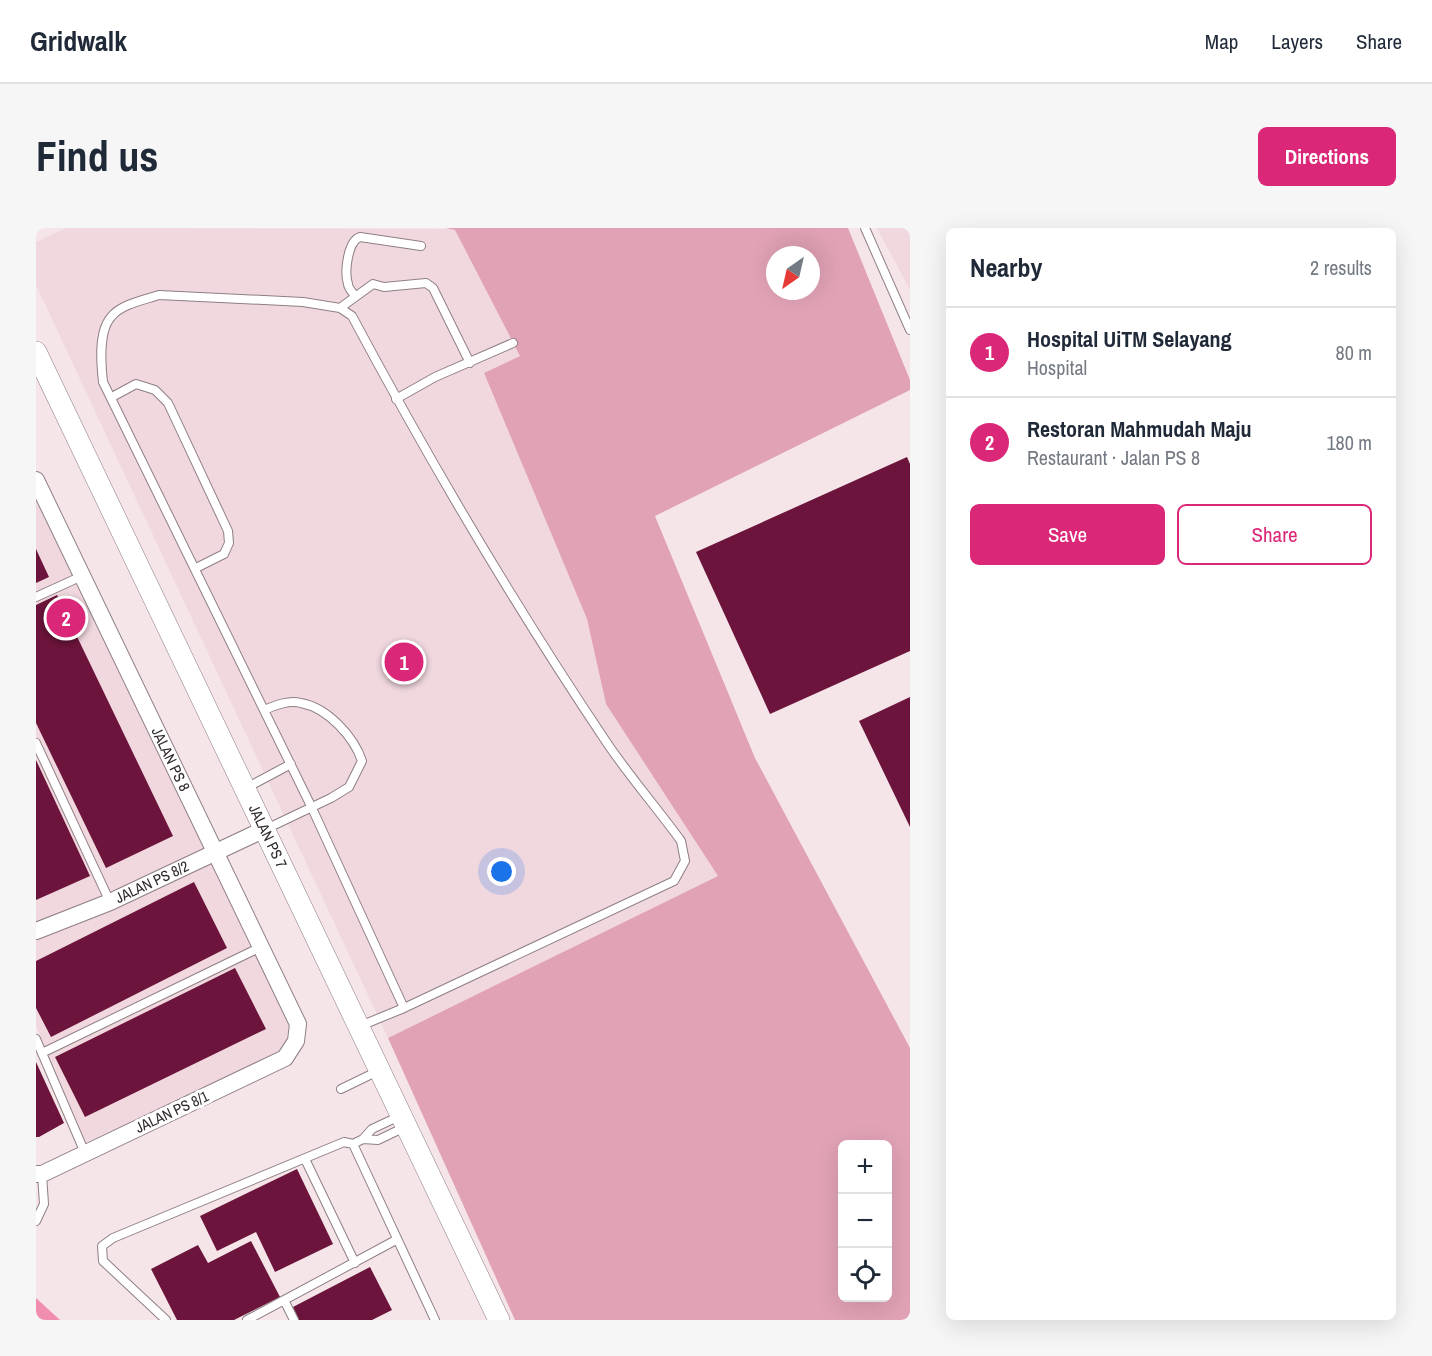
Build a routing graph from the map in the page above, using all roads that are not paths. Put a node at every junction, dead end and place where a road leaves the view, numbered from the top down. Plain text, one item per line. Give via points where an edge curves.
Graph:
1 (865, 228) edge
2 (421, 246) dead end
3 (355, 296) junction
4 (340, 308) junction
5 (910, 330) edge
6 (513, 344) dead end
7 (36, 351) edge
8 (470, 363) junction
9 (112, 397) junction
10 (396, 399) junction
11 (36, 480) edge
12 (196, 568) junction
13 (82, 576) junction
14 (36, 597) edge
15 (264, 710) junction
16 (36, 743) edge
17 (291, 764) junction
18 (245, 788) junction
19 (311, 806) junction
20 (265, 829) junction
21 (215, 853) junction
22 (110, 902) junction
23 (36, 931) edge
24 (261, 947) junction
25 (404, 1008) junction
26 (358, 1026) junction
27 (36, 1039) edge
28 (296, 1041) joint
29 (42, 1053) junction
30 (379, 1070) junction
31 (341, 1089) dead end
32 (405, 1120) junction
33 (353, 1144) junction
34 (85, 1153) junction
35 (305, 1158) junction
36 (39, 1174) edge
37 (36, 1221) edge
38 (396, 1240) junction
39 (354, 1263) junction
40 (284, 1300) junction
41 (166, 1320) edge
42 (247, 1320) edge
43 (294, 1320) edge
44 (435, 1320) edge
45 (499, 1320) edge

1 - 5 lane
2 - 3 lane via 353,239 348,284
3 - 4 lane
3 - 8 lane via 373,284 384,287 426,283 433,288
4 - 9 lane via 303,302 159,295 132,304 111,317 99,352 103,382
4 - 10 lane via 351,316
6 - 8 lane
7 - 18 street, JALAN PS 7
8 - 10 lane
9 - 12 lane
9 - 12 lane via 136,384 155,390 168,403 228,531 229,543 224,554
10 - 25 lane via 549,656 609,746 681,841 685,861 675,881
11 - 13 street, JALAN PS 8
12 - 15 lane
13 - 14 lane
13 - 21 street, JALAN PS 8
15 - 17 lane
15 - 19 lane via 289,703 312,706 337,725 358,749 362,761 348,787
16 - 22 lane
17 - 18 lane
17 - 19 lane
18 - 20 street, JALAN PS 7
19 - 20 lane
19 - 25 lane
20 - 21 street, JALAN PS 8/2
20 - 26 street, JALAN PS 7
21 - 22 street, JALAN PS 8/2
21 - 24 street, JALAN PS 8
22 - 23 street, JALAN PS 8/2
24 - 28 street, JALAN PS 8 via 298,1024
24 - 29 lane
25 - 26 lane
26 - 30 street, JALAN PS 7
27 - 29 lane
28 - 34 street, JALAN PS 8/1 via 285,1058
29 - 34 lane
30 - 31 lane
30 - 32 street, JALAN PS 7
32 - 33 lane via 378,1140
32 - 45 street, JALAN PS 7
33 - 35 lane via 344,1142
33 - 38 lane
34 - 36 street, JALAN PS 8/1
35 - 39 lane
35 - 41 lane via 102,1246 103,1261
36 - 37 lane via 44,1204
38 - 39 lane
38 - 44 lane
39 - 40 lane
40 - 42 lane
40 - 43 lane

